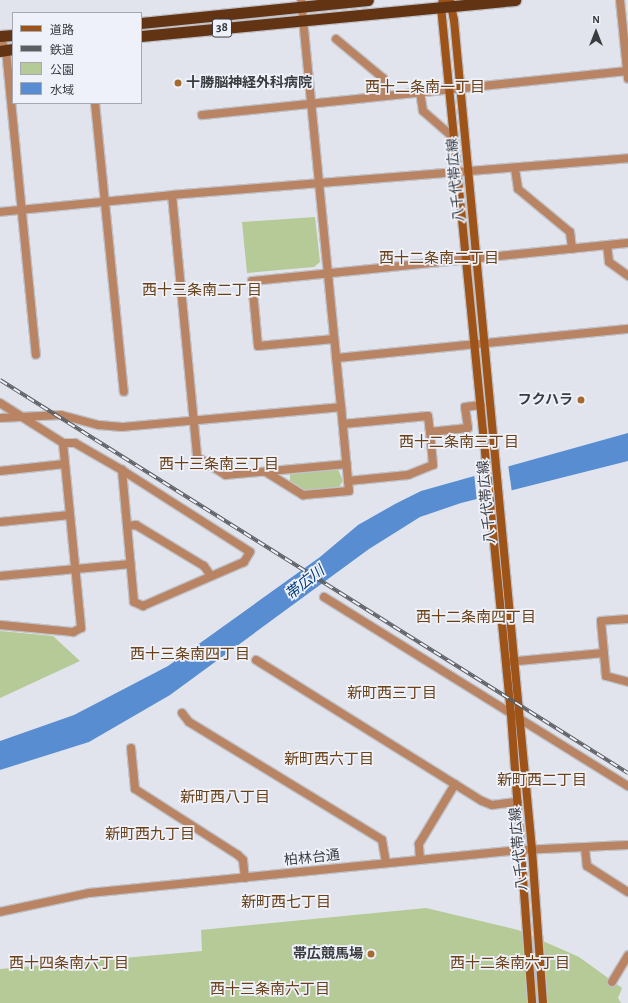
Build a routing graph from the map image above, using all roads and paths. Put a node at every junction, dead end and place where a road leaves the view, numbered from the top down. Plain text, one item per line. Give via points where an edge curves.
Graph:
1 (368, 0) edge
2 (515, 0) edge
3 (620, 0) edge
4 (451, 3) edge
5 (301, 4) edge
6 (442, 4) edge
7 (303, 20) junction
8 (142, 23) edge
9 (12, 35) edge
10 (0, 36) edge
11 (142, 36) edge
12 (0, 39) edge
13 (336, 40) dead end
14 (6, 50) edge
15 (628, 74) edge
16 (461, 88) junction
17 (449, 89) junction
18 (420, 92) junction
19 (386, 95) junction
20 (95, 104) edge
21 (312, 104) junction
22 (202, 115) dead end
23 (454, 138) junction
24 (628, 158) edge
25 (515, 169) junction
26 (458, 172) junction
27 (469, 172) junction
28 (318, 184) junction
29 (172, 195) junction
30 (104, 201) junction
31 (21, 210) junction
32 (0, 212) edge
33 (628, 243) edge
34 (607, 245) junction
35 (572, 249) junction
36 (477, 259) junction
37 (466, 260) junction
38 (328, 274) junction
39 (628, 276) edge
40 (628, 329) edge
41 (334, 339) junction
42 (485, 344) junction
43 (474, 345) junction
44 (36, 355) dead end
45 (336, 358) junction
46 (124, 392) dead end
47 (0, 403) edge
48 (481, 405) junction
49 (341, 407) junction
50 (20, 416) junction
51 (0, 418) edge
52 (195, 421) junction
53 (343, 424) junction
54 (430, 432) junction
55 (63, 442) junction
56 (65, 464) junction
57 (347, 464) junction
58 (122, 470) junction
59 (0, 471) edge
60 (266, 472) junction
61 (348, 481) junction
62 (70, 515) junction
63 (0, 522) edge
64 (126, 526) junction
65 (130, 564) junction
66 (75, 568) junction
67 (0, 576) edge
68 (211, 576) junction
69 (324, 598) dead end
70 (628, 619) edge
71 (0, 625) edge
72 (604, 653) junction
73 (256, 660) dead end
74 (505, 662) junction
75 (514, 662) junction
76 (628, 682) edge
77 (182, 713) dead end
78 (511, 715) junction
79 (520, 719) junction
80 (131, 748) dead end
81 (455, 784) junction
82 (628, 786) edge
83 (518, 802) junction
84 (628, 845) edge
85 (585, 848) junction
86 (522, 850) junction
87 (532, 850) junction
88 (420, 860) junction
89 (386, 863) junction
90 (246, 878) junction
91 (628, 892) edge
92 (0, 912) edge
93 (628, 955) edge
94 (612, 982) dead end
95 (532, 1003) edge
96 (543, 1003) edge

1 - 5 highway, 38
2 - 4 highway, 38
3 - 15 street
4 - 6 highway, 38
4 - 16 main road, 八千代帯広線
5 - 7 street
5 - 8 highway, 38
6 - 7 highway, 38
6 - 17 main road, 八千代帯広線
7 - 11 highway, 38
7 - 21 street
9 - 10 highway
12 - 14 street
13 - 19 street via 383,78
14 - 31 street
15 - 16 street
16 - 17 street
16 - 27 main road, 八千代帯広線
17 - 18 street
17 - 23 main road, 八千代帯広線
18 - 19 street
18 - 23 street via 423,111
19 - 21 street
20 - 30 street
21 - 22 street
21 - 28 street
23 - 26 main road, 八千代帯広線
24 - 25 street
25 - 27 street
25 - 35 street via 518,190 570,232
26 - 27 street
26 - 28 street
26 - 37 main road, 八千代帯広線
27 - 36 main road, 八千代帯広線
28 - 29 street
28 - 38 street
29 - 30 street
29 - 52 street
30 - 31 street
30 - 46 street
31 - 32 street
31 - 44 street
33 - 34 street
34 - 35 street
34 - 39 street via 609,262
35 - 36 street
36 - 37 street
36 - 42 main road, 八千代帯広線
37 - 38 street
37 - 43 main road, 八千代帯広線
38 - 41 street
38 - 41 street via 252,281 258,346
40 - 42 street
41 - 45 street
42 - 43 street
42 - 75 main road, 八千代帯広線
43 - 45 street
43 - 48 main road, 八千代帯広線
45 - 49 street
47 - 50 street
48 - 54 street via 465,407 468,428
48 - 74 main road, 八千代帯広線
49 - 52 street
49 - 53 street
50 - 51 street
50 - 52 street via 61,415 99,425 122,427
50 - 55 street
52 - 60 street via 197,457 226,475
53 - 54 street via 428,416
53 - 57 street
54 - 61 street via 433,465 408,475
55 - 56 street
55 - 58 street via 75,443
56 - 59 street
56 - 62 street
57 - 60 street
57 - 61 street
58 - 64 street
58 - 68 street via 250,552 244,562
60 - 61 street via 303,495 349,491
62 - 63 street
62 - 66 street
64 - 65 street
64 - 68 street via 136,525 204,566
65 - 66 street
65 - 68 street via 134,602 143,606
66 - 67 street
66 - 71 street via 81,628 73,632
69 - 78 street via 502,707
70 - 72 street via 601,621
72 - 75 street
72 - 76 street via 606,676
73 - 81 street
74 - 75 street
74 - 78 main road, 八千代帯広線
75 - 79 main road, 八千代帯広線
77 - 89 street via 189,722 382,840
78 - 79 street
78 - 83 main road, 八千代帯広線
79 - 82 street
79 - 87 main road, 八千代帯広線
80 - 90 street via 135,789 238,854 243,860
81 - 83 street via 492,805
81 - 88 street via 419,844
83 - 86 main road, 八千代帯広線
84 - 85 street, 柏林台通
85 - 87 street, 柏林台通
85 - 91 street via 587,866
86 - 87 street, 柏林台通
86 - 88 street, 柏林台通
86 - 95 main road, 八千代帯広線
87 - 96 main road, 八千代帯広線
88 - 89 street, 柏林台通
89 - 90 street, 柏林台通
90 - 92 street, 柏林台通 via 82,894
93 - 94 street

